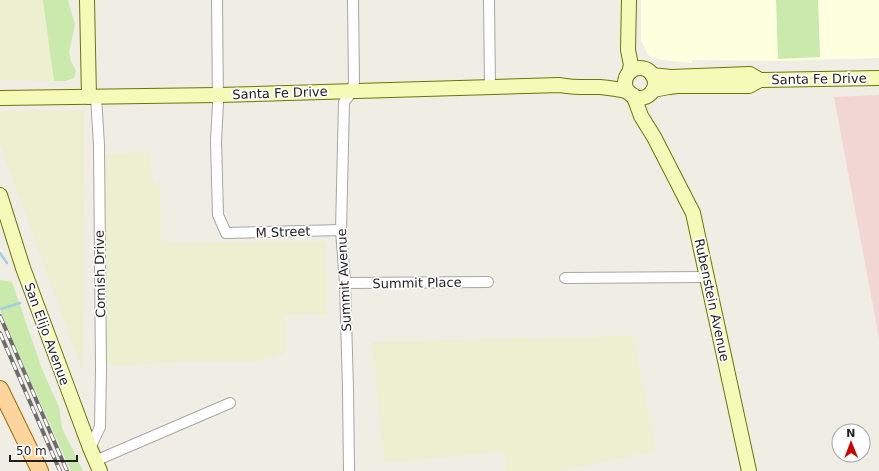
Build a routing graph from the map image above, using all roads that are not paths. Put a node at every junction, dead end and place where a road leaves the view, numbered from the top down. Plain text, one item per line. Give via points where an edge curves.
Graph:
1 (87, 0) edge
2 (217, 0) edge
3 (353, 0) edge
4 (489, 0) edge
5 (629, 0) edge
6 (629, 36) junction
7 (649, 72) junction
8 (629, 74) junction
9 (879, 78) edge
10 (760, 80) junction
11 (560, 85) junction
12 (490, 87) junction
13 (352, 92) junction
14 (651, 92) junction
15 (631, 94) junction
16 (218, 95) junction
17 (92, 97) junction
18 (0, 98) edge
19 (654, 136) junction
20 (0, 194) edge
21 (341, 230) junction
22 (707, 277) junction
23 (565, 278) dead end
24 (488, 282) dead end
25 (346, 283) junction
26 (0, 389) edge
27 (230, 403) dead end
28 (90, 448) junction
29 (97, 466) edge
30 (40, 471) edge
31 (349, 471) edge
32 (749, 471) edge

1 - 17 main road, Cornish Drive
2 - 16 street
3 - 13 street, Summit Avenue
4 - 12 street
5 - 6 main road
6 - 7 main road via 639,60
6 - 8 main road
7 - 8 main road via 640,68
7 - 10 main road, Santa Fe Drive via 672,77 750,74
7 - 14 main road via 655,82
8 - 11 main road, Santa Fe Drive via 613,80 570,81
8 - 15 main road via 626,85
9 - 10 main road, Santa Fe Drive
10 - 14 main road, Santa Fe Drive via 749,86 677,86
11 - 12 main road, Santa Fe Drive
11 - 15 main road, Santa Fe Drive via 570,88 613,88
12 - 13 main road, Santa Fe Drive
13 - 16 main road, Santa Fe Drive
13 - 21 street, Summit Avenue via 344,102
14 - 15 main road via 639,98
14 - 19 main road, Rubenstein Avenue via 648,114
15 - 19 main road, Rubenstein Avenue via 640,116
16 - 17 main road, Santa Fe Drive
16 - 21 street, M Street via 218,216 226,233
17 - 18 main road, Santa Fe Drive
17 - 28 street, Cornish Drive via 98,145 101,369 100,428
19 - 22 main road, Rubenstein Avenue via 693,213
20 - 28 main road, San Elijo Avenue via 23,268
21 - 25 street, Summit Avenue
22 - 23 street
22 - 32 main road, Rubenstein Avenue
24 - 25 street, Summit Place
25 - 31 street, Summit Avenue
26 - 30 main road
27 - 29 street
28 - 29 main road, San Elijo Avenue

